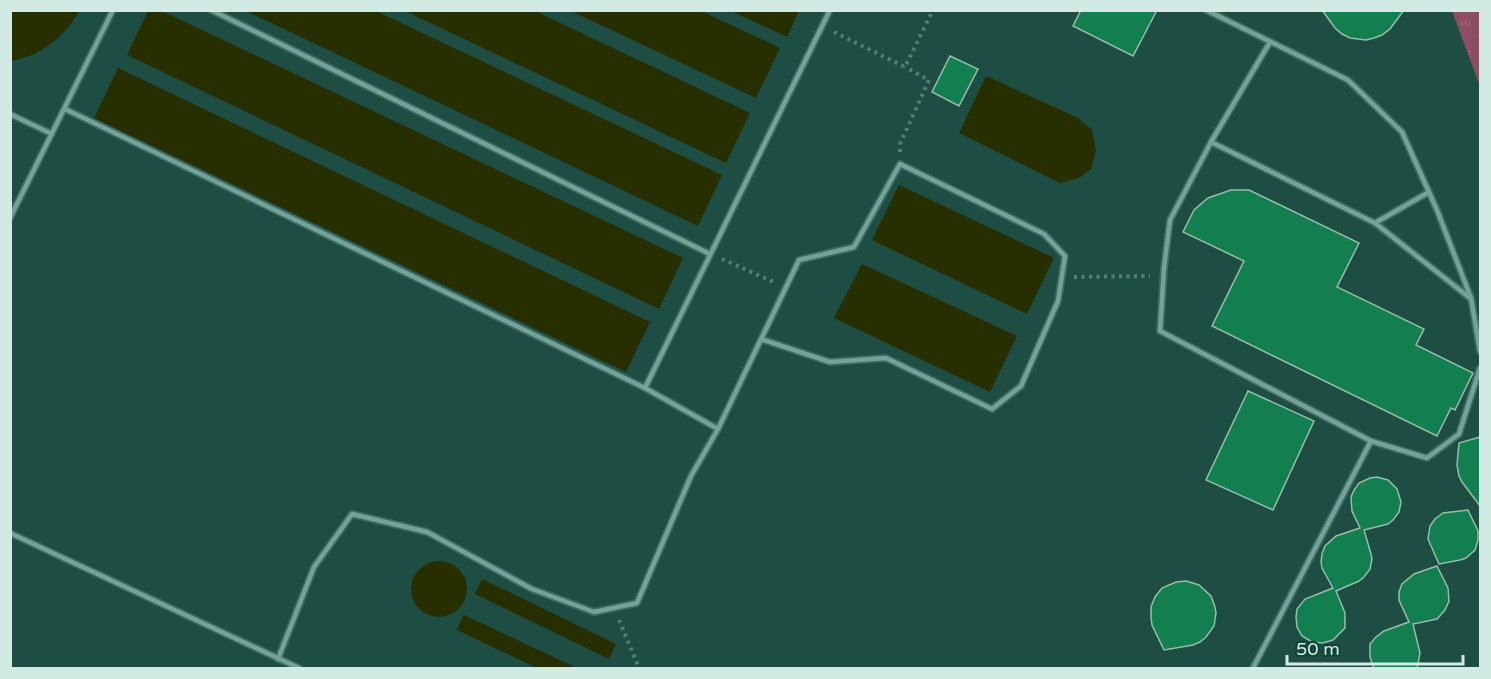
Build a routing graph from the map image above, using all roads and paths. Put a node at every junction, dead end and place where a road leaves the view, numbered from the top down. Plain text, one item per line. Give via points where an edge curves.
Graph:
1 (113, 10) edge
2 (211, 10) edge
3 (830, 10) edge
4 (933, 10) edge
5 (1206, 10) edge
6 (822, 27) junction
7 (1270, 42) junction
8 (905, 67) junction
9 (65, 109) junction
10 (10, 114) edge
11 (52, 134) junction
12 (1211, 142) junction
13 (900, 164) junction
14 (1429, 192) junction
15 (10, 218) edge
16 (1376, 223) junction
17 (710, 254) junction
18 (1163, 276) junction
19 (1061, 277) junction
20 (786, 287) junction
21 (1471, 298) junction
22 (761, 339) junction
23 (1480, 351) edge
24 (1480, 368) edge
25 (645, 388) junction
26 (718, 429) junction
27 (1371, 441) junction
28 (10, 533) edge
29 (614, 608) junction
30 (278, 659) junction
31 (299, 669) edge
32 (639, 669) edge
33 (1253, 669) edge

1 - 9 lane
2 - 17 lane
3 - 6 lane
4 - 8 path
5 - 7 lane
6 - 8 path
6 - 17 lane
7 - 12 lane
7 - 14 lane via 1348,80 1402,132
8 - 13 path via 929,80 900,144
9 - 11 lane
9 - 25 lane
10 - 11 lane
11 - 15 lane
12 - 16 lane
12 - 18 lane via 1170,220
13 - 19 lane via 1044,234 1065,256
13 - 20 lane via 854,247 799,260
14 - 16 lane
14 - 21 lane
16 - 21 lane
17 - 20 path
17 - 25 lane
18 - 19 path
18 - 27 lane via 1160,331
19 - 22 lane via 1058,301 1021,386 992,409 886,358 830,362
20 - 22 lane
21 - 23 lane
22 - 26 lane
24 - 27 lane via 1459,434 1426,458
25 - 26 lane
26 - 29 lane via 691,476 637,603
27 - 33 lane
28 - 30 lane
29 - 30 lane via 594,612 532,589 427,532 352,514 315,567
29 - 32 path
30 - 31 lane

